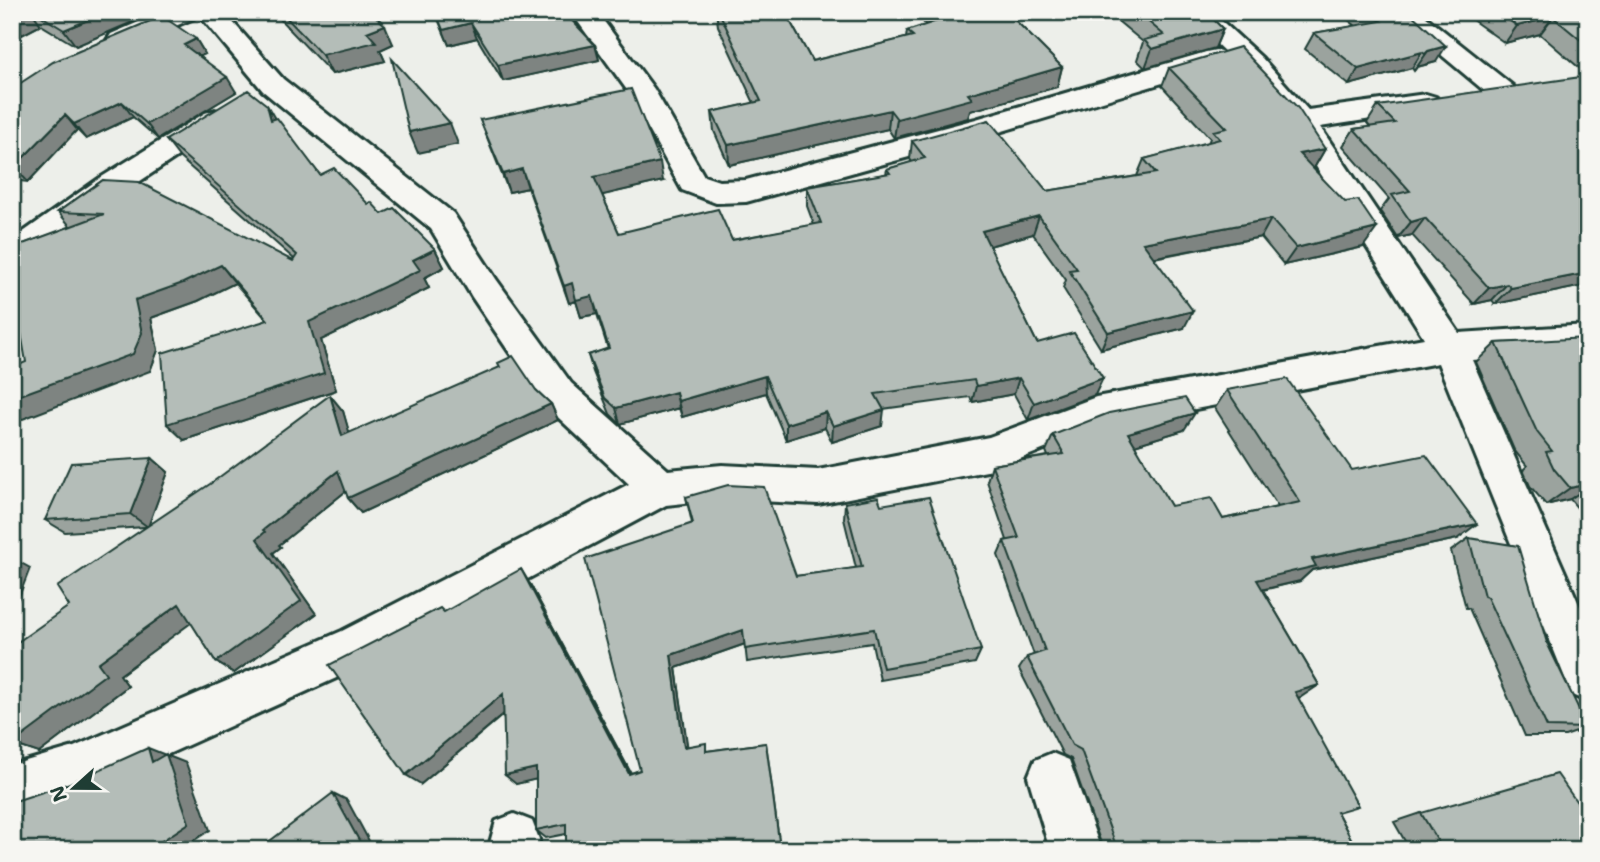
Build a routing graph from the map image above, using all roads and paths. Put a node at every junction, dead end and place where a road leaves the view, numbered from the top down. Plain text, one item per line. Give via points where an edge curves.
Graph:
1 (185, 12) edge
2 (210, 12) edge
3 (584, 12) edge
4 (1196, 12) edge
5 (1403, 12) edge
6 (99, 50) edge
7 (1242, 51) junction
8 (254, 96) junction
9 (1301, 120) junction
10 (12, 258) edge
11 (1588, 339) edge
12 (1449, 347) junction
13 (660, 488) junction
14 (1588, 680) edge
15 (1052, 777) dead end
16 (12, 790) edge
17 (1076, 850) edge

1 - 6 street
2 - 8 street
3 - 7 street via 640,89 693,183 716,192 746,191
4 - 7 street
5 - 9 street via 1516,91
7 - 9 street
8 - 10 street via 138,166
8 - 13 street via 442,221 558,394
9 - 12 street
11 - 12 street
12 - 13 street via 1096,412 992,453 818,487 722,482
12 - 14 street
13 - 16 street via 358,646 76,771
15 - 17 street

